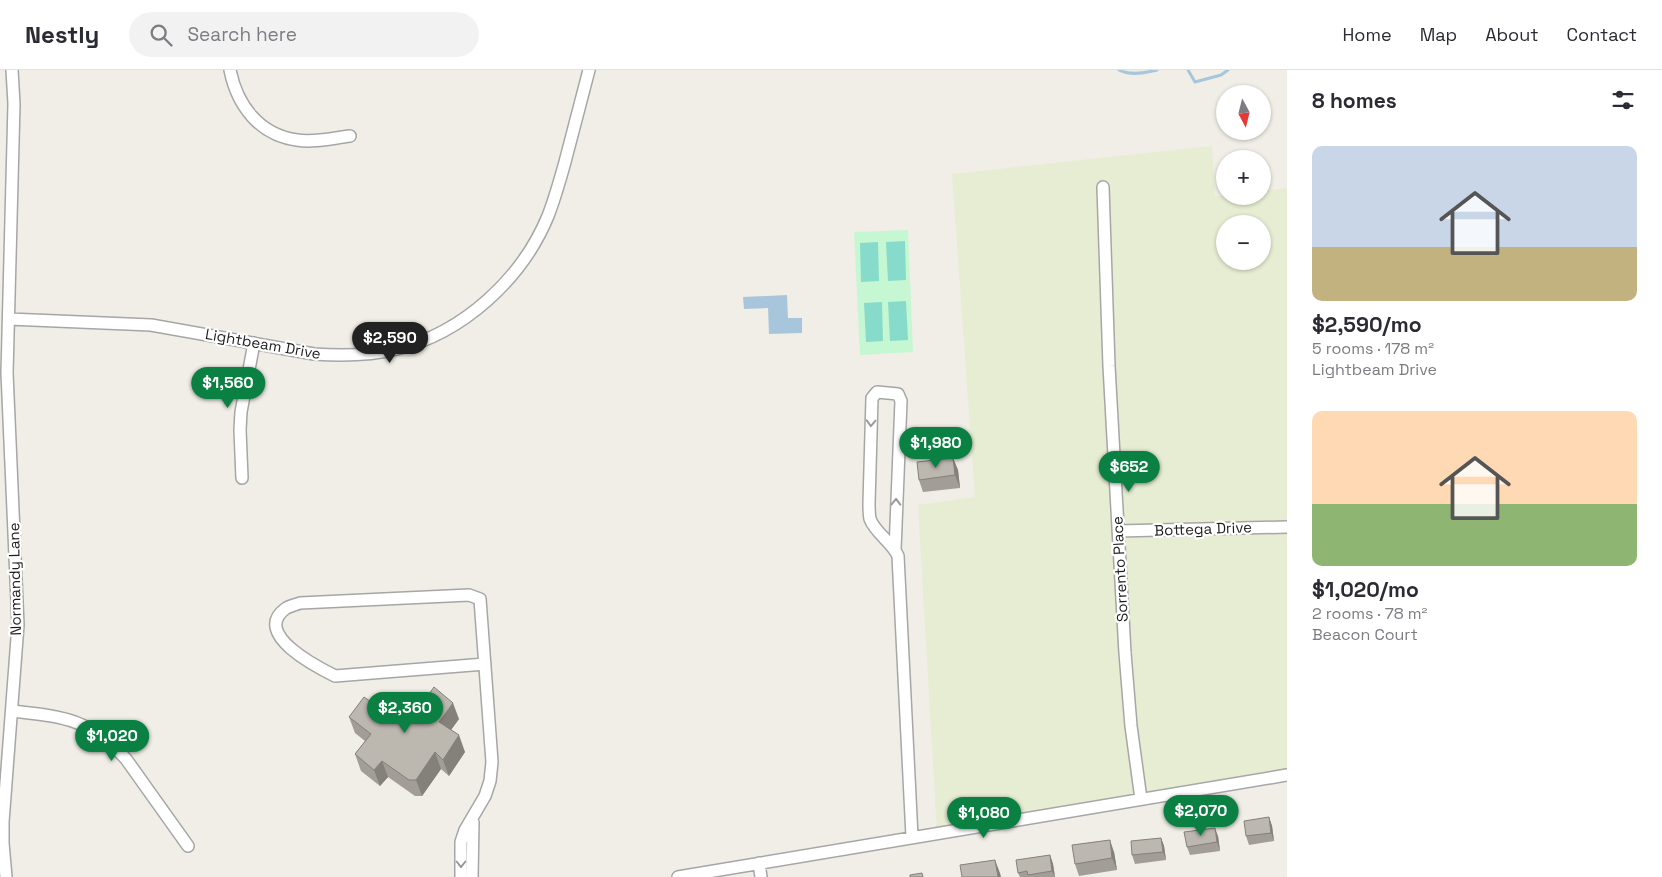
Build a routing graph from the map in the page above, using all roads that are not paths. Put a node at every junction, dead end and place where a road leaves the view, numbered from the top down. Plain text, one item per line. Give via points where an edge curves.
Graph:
1 (12, 70) edge
2 (230, 70) edge
3 (589, 70) edge
4 (350, 136) dead end
5 (0, 148) edge
6 (13, 148) junction
7 (1103, 188) dead end
8 (9, 319) junction
9 (254, 343) junction
10 (242, 478) dead end
11 (1287, 527) edge
12 (1118, 531) junction
13 (895, 550) junction
14 (485, 664) junction
15 (12, 711) junction
16 (1287, 775) edge
17 (1142, 799) junction
18 (473, 818) junction
19 (912, 837) junction
20 (188, 846) dead end
21 (759, 863) junction
22 (6, 877) edge
23 (461, 877) edge
24 (472, 877) edge
25 (678, 877) edge
26 (761, 877) edge

1 - 6 street, Normandy Lane
2 - 4 street via 238,97 265,129 297,140
3 - 9 street, Lightbeam Drive via 548,216 514,272 481,305 418,342 377,353 336,356
5 - 6 street
6 - 8 street, Normandy Lane
7 - 12 street, Sorrento Place
8 - 9 street, Lightbeam Drive via 152,325
8 - 15 street, Normandy Lane via 7,399 18,625
9 - 10 street via 241,412
11 - 12 street, Bottega Drive
12 - 17 street, Sorrento Place via 1131,726
13 -> 13 street via 901,401 898,394 877,392 872,398 870,518
13 - 19 street via 899,572
14 - 14 street via 480,599 468,595 300,603 285,609 278,617 276,629 282,640 313,665 335,676
14 - 18 street via 492,762 485,796
15 - 20 street via 67,719 97,733 126,758
15 - 22 street, Normandy Lane via 3,822
16 - 17 street
17 - 19 street
18 -> 23 street via 461,842
18 - 24 street
19 - 21 street
21 - 25 street
21 - 26 street

